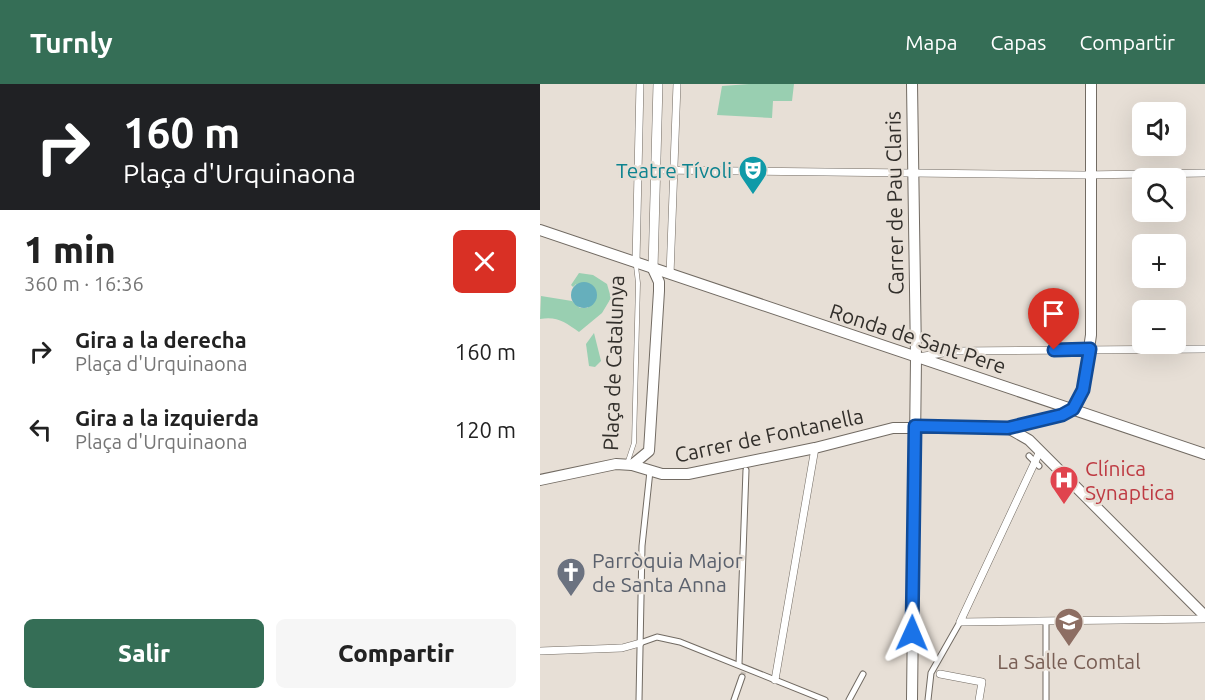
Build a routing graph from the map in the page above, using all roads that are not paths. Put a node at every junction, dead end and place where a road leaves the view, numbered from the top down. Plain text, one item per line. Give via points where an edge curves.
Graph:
1 (640, 84) edge
2 (658, 84) edge
3 (678, 84) edge
4 (912, 84) edge
5 (1090, 84) edge
6 (656, 170) junction
7 (675, 170) junction
8 (913, 173) junction
9 (1205, 173) edge
10 (1090, 175) junction
11 (540, 230) edge
12 (636, 262) junction
13 (653, 269) junction
14 (670, 275) junction
15 (659, 282) junction
16 (1090, 349) junction
17 (1205, 349) edge
18 (916, 358) junction
19 (1073, 409) junction
20 (915, 426) junction
21 (1008, 428) junction
22 (815, 448) junction
23 (1205, 454) edge
24 (1036, 459) junction
25 (629, 465) junction
26 (650, 470) junction
27 (746, 470) dead end
28 (540, 480) edge
29 (1205, 617) edge
30 (960, 621) junction
31 (1046, 621) junction
32 (640, 643) junction
33 (540, 651) edge
34 (739, 664) junction
35 (743, 672) junction
36 (931, 673) junction
37 (862, 674) dead end
38 (940, 675) joint
39 (775, 680) junction
40 (639, 700) edge
41 (734, 700) edge
42 (825, 700) edge
43 (849, 700) edge
44 (912, 700) edge
45 (928, 700) edge
46 (979, 700) edge
47 (1046, 700) edge

1 - 12 street
2 - 6 street
3 - 7 street
4 - 8 main road, Carrer de Pau Claris
5 - 10 main road
6 - 7 street
6 - 13 street
7 - 8 street
7 - 14 street
8 - 10 street
8 - 18 main road, Carrer de Pau Claris
9 - 10 street
10 - 16 main road
11 - 12 main road, Plaça de Catalunya
12 - 13 main road, Plaça de Catalunya
12 - 25 lane, Plaça de Catalunya via 634,443
13 - 14 main road, Ronda de Sant Pere
13 - 15 main road, Plaça de Catalunya
14 - 15 main road, Plaça de Catalunya
14 - 18 main road, Ronda de Sant Pere
15 - 25 main road, Plaça de Catalunya via 651,442 645,456
16 - 17 street
16 - 18 street via 952,351
16 - 19 main road via 1083,389
18 - 19 main road, Ronda de Sant Pere
18 - 20 main road, Carrer de Pau Claris
19 - 21 main road, Carrer de Fontanella
19 - 23 main road, Ronda de Sant Pere
20 - 21 main road, Carrer de Fontanella
20 - 22 main road, Carrer de Fontanella
20 - 44 main road, Carrer de Pau Claris
21 - 24 main road via 1021,433
22 - 26 main road, Carrer de Fontanella via 688,474 668,475
22 - 39 street
24 - 29 main road
24 - 30 street
25 - 26 main road, Carrer de Fontanella
25 - 28 main road, Plaça de Catalunya via 616,464
26 - 32 street via 642,546
27 - 34 street
29 - 31 street
30 - 31 street
30 - 36 street
31 - 47 street
32 - 33 street via 622,648
32 - 34 street via 657,637
32 - 40 street
34 - 35 street
35 - 39 street
35 - 41 street
36 - 38 street
36 - 45 street
37 - 43 street
38 - 46 street via 981,682
39 - 42 street

